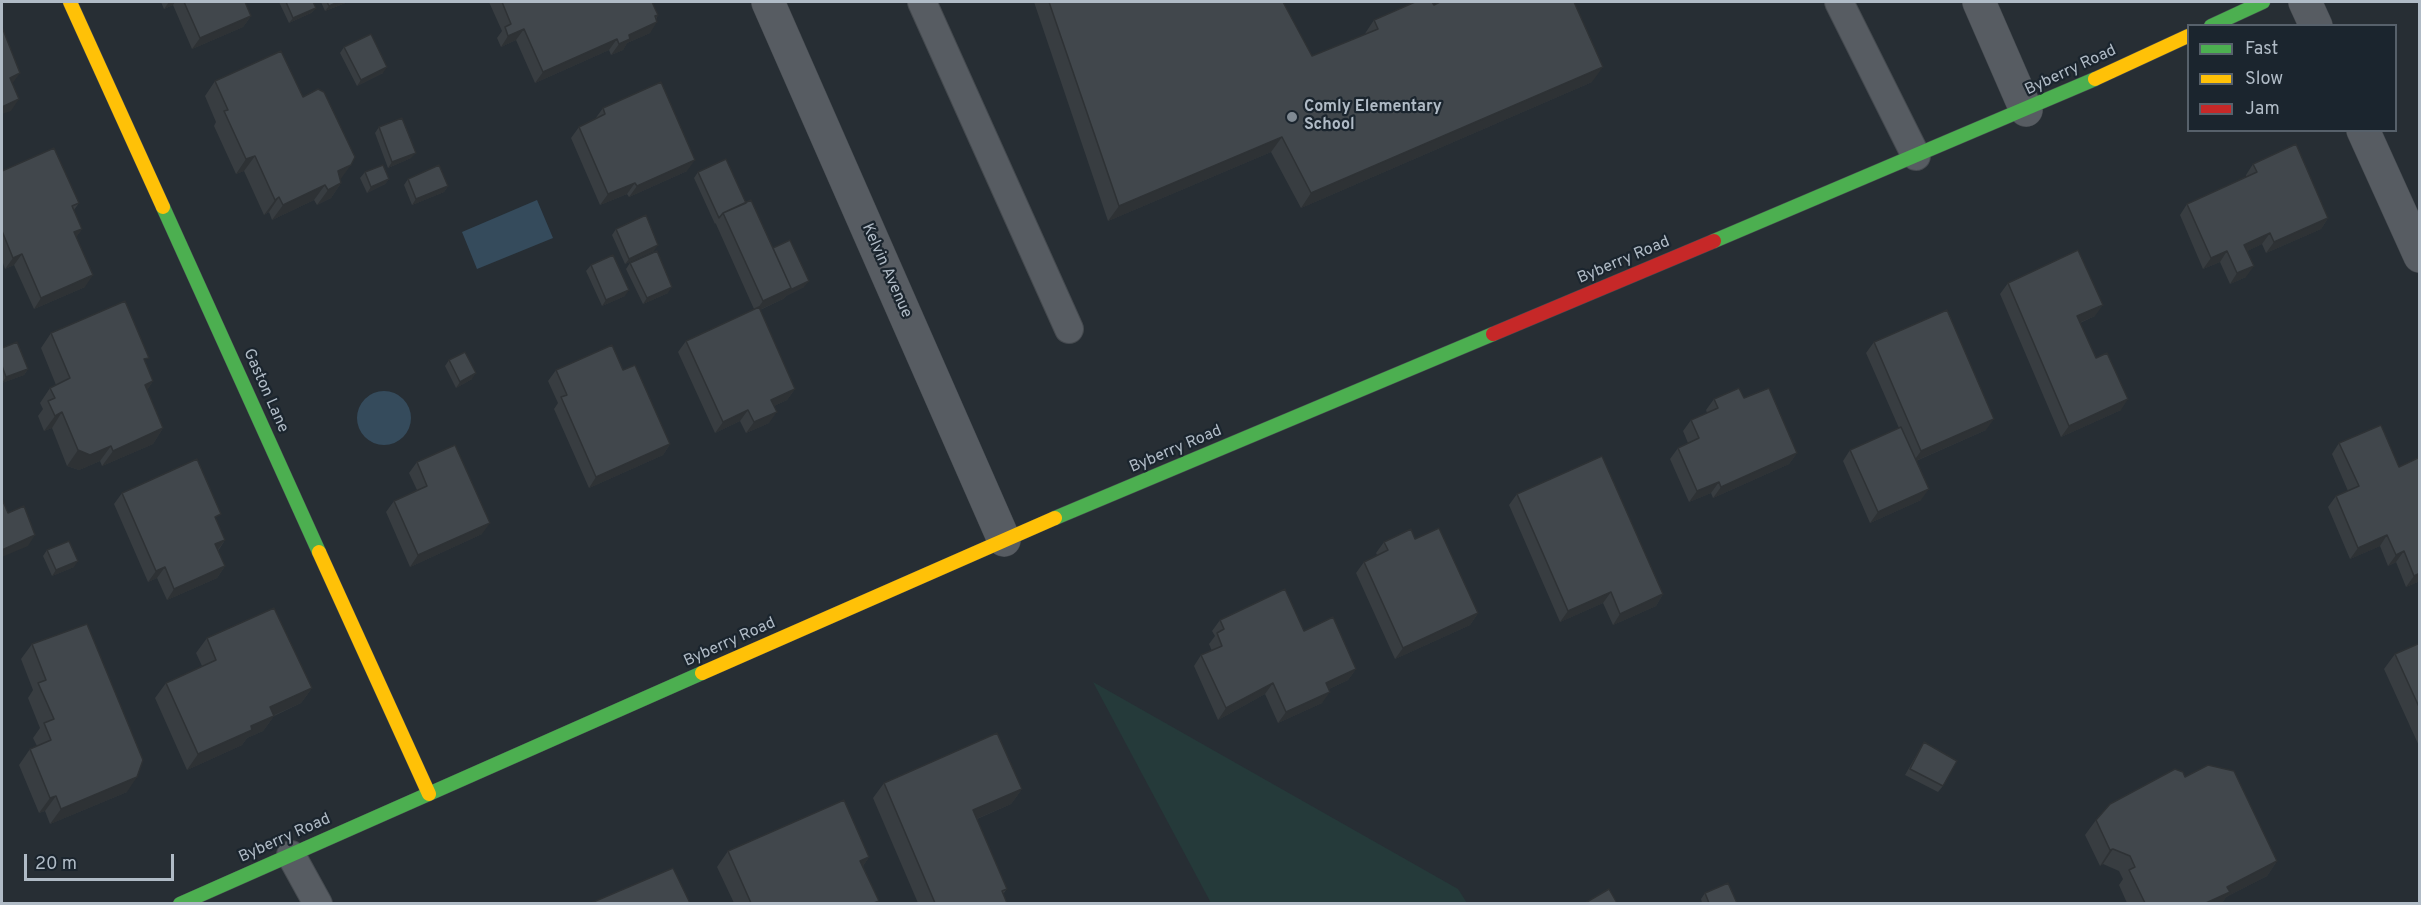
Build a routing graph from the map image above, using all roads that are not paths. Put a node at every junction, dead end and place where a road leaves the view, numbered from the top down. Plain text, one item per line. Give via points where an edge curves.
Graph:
1 (70, 2) edge
2 (922, 2) edge
3 (1839, 2) edge
4 (1979, 2) edge
5 (2263, 2) edge
6 (2306, 2) edge
7 (772, 3) edge
8 (2215, 24) edge
9 (2315, 24) edge
10 (2187, 36) edge
11 (2026, 110) junction
12 (2364, 132) edge
13 (1916, 156) junction
14 (2420, 256) edge
15 (1069, 329) dead end
16 (1004, 540) junction
17 (429, 794) junction
18 (291, 855) junction
19 (180, 903) edge
20 (318, 903) edge

1 - 17 main road, Gaston Lane
2 - 15 lane
3 - 13 lane
4 - 11 street
5 - 8 main road
6 - 9 street
7 - 16 street, Kelvin Avenue
10 - 11 main road, Byberry Road
11 - 13 main road, Byberry Road
12 - 14 street
13 - 16 main road, Byberry Road
16 - 17 main road, Byberry Road
17 - 18 main road, Byberry Road
18 - 19 main road, Byberry Road
18 - 20 lane

